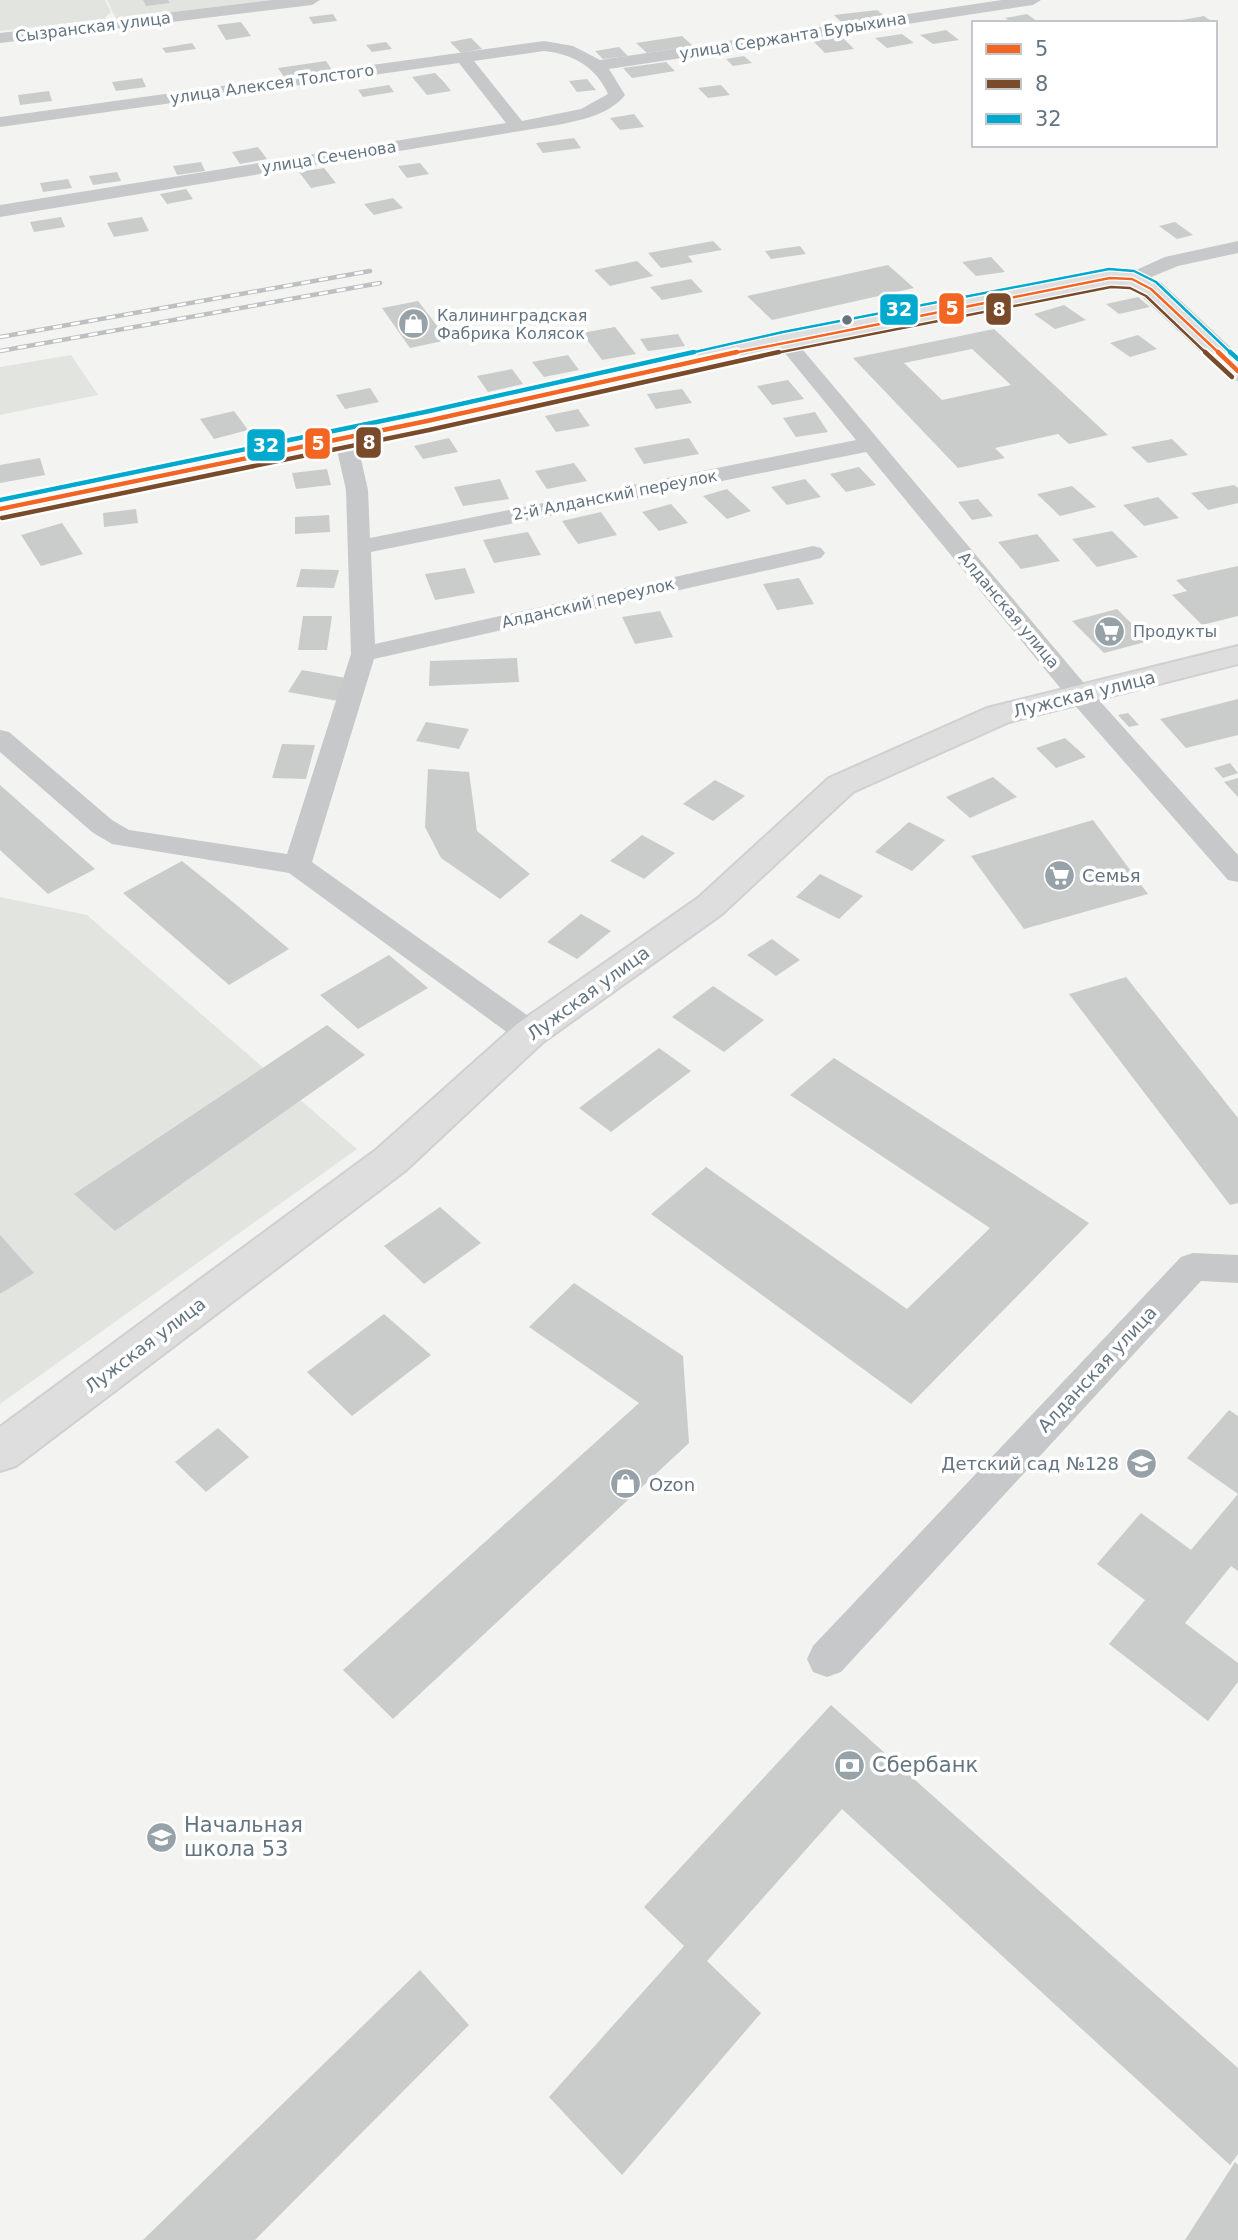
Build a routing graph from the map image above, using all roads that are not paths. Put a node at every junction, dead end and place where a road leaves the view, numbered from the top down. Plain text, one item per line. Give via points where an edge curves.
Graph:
1 (312, 0) edge
2 (1033, 0) edge
3 (118, 7) dead end
4 (125, 23) junction
5 (0, 38) edge
6 (464, 57) junction
7 (595, 66) junction
8 (0, 122) edge
9 (517, 126) junction
10 (0, 211) edge
11 (1238, 247) edge
12 (1132, 279) junction
13 (785, 341) junction
14 (1236, 367) edge
15 (345, 437) junction
16 (871, 443) junction
17 (0, 509) edge
18 (360, 547) junction
19 (813, 553) dead end
20 (363, 654) junction
21 (1238, 655) edge
22 (1080, 695) junction
23 (0, 738) edge
24 (297, 865) junction
25 (1238, 873) edge
26 (530, 1033) junction
27 (1238, 1269) edge
28 (0, 1452) edge
29 (827, 1659) dead end

1 - 4 street, Сызранская улица
2 - 7 street, улица Сержанта Бурыхина
3 - 4 street
4 - 5 street, Сызранская улица
6 - 7 street, улица Алексея Толстого via 564,47 583,54
6 - 8 street, улица Алексея Толстого
6 - 9 street
7 - 9 street, улица Сеченова via 617,95 608,104
9 - 10 street, улица Сеченова
11 - 12 street via 1172,261
12 - 13 main road via 1110,278
12 - 14 main road via 1151,289
13 - 15 main road
13 - 16 street, Алданская улица
15 - 17 main road
15 - 18 street via 357,490
16 - 18 street, 2-й Алданский переулок
16 - 22 street, Алданская улица
18 - 20 street
19 - 20 street, Алданский переулок
20 - 24 street
21 - 22 main road, Лужская улица
22 - 25 street, Алданская улица
22 - 26 main road, Лужская улица via 998,715 841,785 710,906
23 - 24 street via 122,838
24 - 26 street
26 - 28 main road, Лужская улица via 391,1160
27 - 29 street, Алданская улица via 1193,1266

